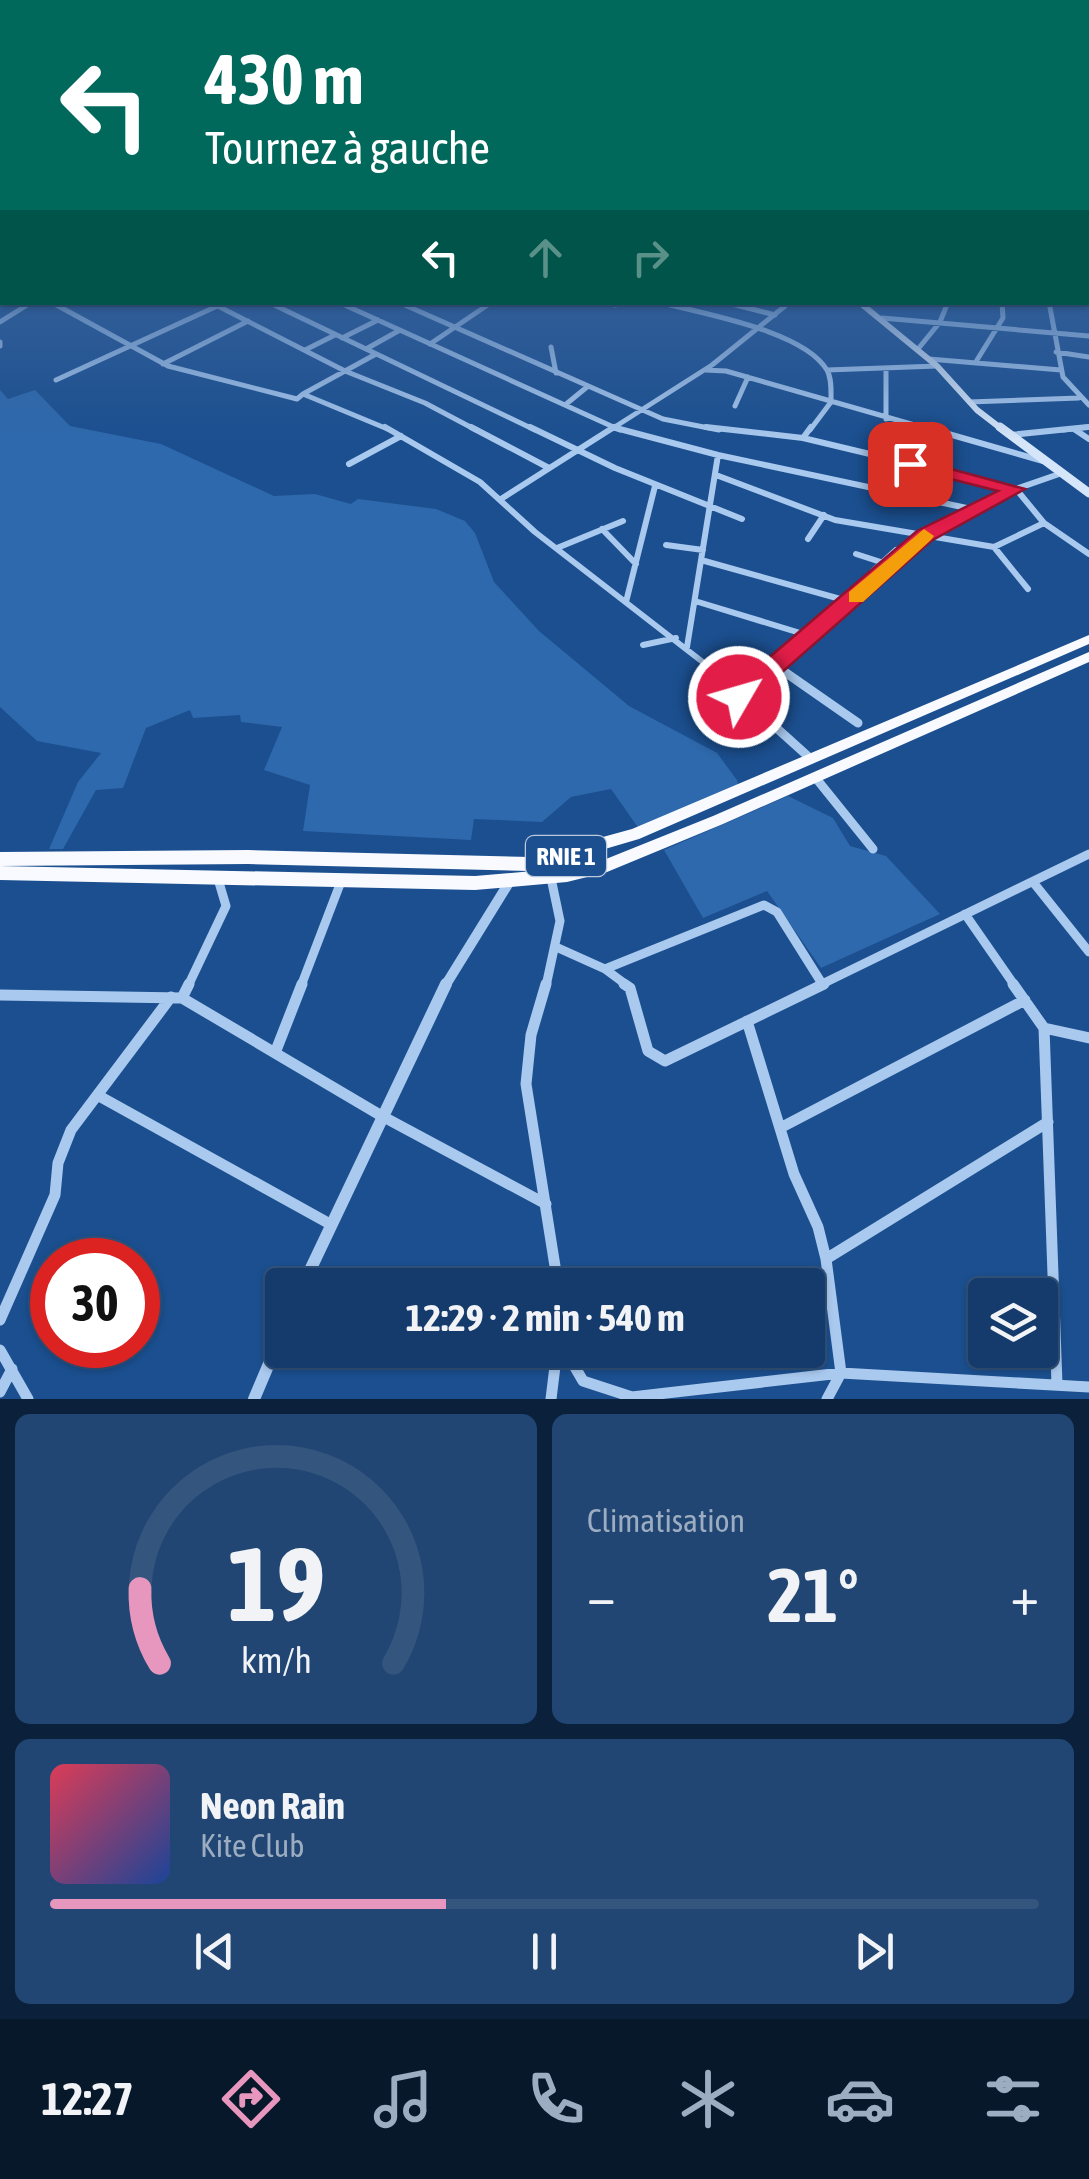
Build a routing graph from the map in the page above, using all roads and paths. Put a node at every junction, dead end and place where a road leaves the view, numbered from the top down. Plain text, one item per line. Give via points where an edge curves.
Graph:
1 (66, 310) edge
2 (209, 310) edge
3 (232, 310) edge
4 (285, 310) edge
5 (356, 310) edge
6 (416, 310) edge
7 (478, 310) edge
8 (688, 310) edge
9 (757, 310) edge
10 (780, 310) edge
11 (871, 310) edge
12 (945, 310) edge
13 (1001, 310) edge
14 (1051, 310) edge
15 (775, 315) junction
16 (882, 318) junction
17 (378, 320) junction
18 (248, 321) junction
19 (940, 322) junction
20 (999, 327) junction
21 (456, 328) junction
22 (400, 330) junction
23 (759, 331) junction
24 (1056, 333) junction
25 (339, 336) junction
26 (1089, 336) edge
27 (430, 344) junction
28 (551, 346) dead end
29 (130, 347) junction
30 (366, 349) junction
31 (918, 349) junction
32 (305, 350) junction
33 (1056, 352) junction
34 (376, 354) junction
35 (1089, 357) edge
36 (929, 359) junction
37 (719, 360) junction
38 (977, 360) junction
39 (163, 364) junction
40 (937, 366) junction
41 (886, 369) junction
42 (705, 370) junction
43 (826, 370) junction
44 (1061, 370) junction
45 (345, 371) junction
46 (726, 371) junction
47 (556, 372) junction
48 (748, 377) junction
49 (56, 380) dead end
50 (587, 387) junction
51 (304, 394) junction
52 (1079, 398) junction
53 (831, 402) junction
54 (969, 402) junction
55 (565, 405) junction
56 (1089, 405) edge
57 (735, 406) dead end
58 (643, 411) junction
59 (886, 419) junction
60 (1089, 427) edge
61 (614, 428) junction
62 (1074, 429) junction
63 (1010, 435) junction
64 (400, 436) junction
65 (803, 438) junction
66 (1089, 439) edge
67 (578, 450) junction
68 (718, 455) junction
69 (1048, 462) junction
70 (349, 464) dead end
71 (549, 468) junction
72 (1062, 473) junction
73 (716, 475) junction
74 (820, 476) junction
75 (655, 486) junction
76 (820, 487) dead end
77 (1016, 489) junction
78 (1089, 494) edge
79 (501, 499) junction
80 (710, 509) junction
81 (976, 510) junction
82 (824, 515) junction
83 (742, 519) dead end
84 (623, 521) dead end
85 (1044, 523) junction
86 (602, 529) junction
87 (924, 536) junction
88 (808, 539) dead end
89 (666, 545) dead end
90 (994, 547) junction
91 (557, 548) junction
92 (896, 550) dead end
93 (856, 554) dead end
94 (1089, 554) edge
95 (702, 555) junction
96 (636, 564) junction
97 (887, 564) junction
98 (874, 571) dead end
99 (812, 578) dead end
100 (1028, 589) dead end
101 (813, 592) junction
102 (695, 601) junction
103 (626, 602) junction
104 (851, 602) junction
105 (810, 636) junction
106 (676, 638) junction
107 (1089, 639) edge
108 (643, 645) dead end
109 (688, 647) junction
110 (1089, 657) edge
111 (778, 666) junction
112 (739, 697) junction
113 (858, 723) dead end
114 (812, 759) junction
115 (815, 777) junction
116 (873, 849) dead end
117 (1089, 854) edge
118 (0, 860) edge
119 (0, 873) edge
120 (217, 876) junction
121 (550, 877) junction
122 (342, 879) junction
123 (510, 880) junction
124 (1033, 882) junction
125 (965, 914) junction
126 (556, 946) junction
127 (1089, 952) edge
128 (605, 970) junction
129 (820, 982) junction
130 (0, 995) edge
131 (176, 998) junction
132 (1024, 1000) junction
133 (747, 1022) junction
134 (1044, 1028) junction
135 (1089, 1038) edge
136 (276, 1052) junction
137 (99, 1096) junction
138 (380, 1115) junction
139 (1048, 1122) junction
140 (782, 1127) junction
141 (546, 1204) junction
142 (330, 1224) junction
143 (826, 1259) junction
144 (311, 1268) edge
145 (555, 1268) edge
146 (0, 1320) edge
147 (0, 1350) edge
148 (267, 1368) edge
149 (554, 1368) edge
150 (575, 1368) edge
151 (12, 1369) junction
152 (842, 1373) junction
153 (1058, 1384) junction
154 (1089, 1388) edge
155 (0, 1392) edge
156 (28, 1399) edge
157 (254, 1399) edge
158 (551, 1399) edge
159 (826, 1399) edge

1 - 29 street
2 - 29 street
3 - 18 street
4 - 25 street
5 - 17 street
6 - 21 street
7 - 21 street
8 - 23 street
9 - 15 street
10 - 15 street
11 - 16 main road
12 - 19 street
13 - 20 street
14 - 24 street
15 - 23 street
16 - 19 street
16 - 31 main road
17 - 22 street
17 - 25 street
18 - 32 street
18 - 39 street
19 - 20 street
19 - 31 street
20 - 24 street
20 - 38 street
21 - 27 street
21 - 47 street
22 - 27 street
22 - 30 street
23 - 37 street
23 - 43 street via 798,347
24 - 26 street
24 - 33 street
25 - 30 street
25 - 32 street
27 - 55 street
28 - 47 street
29 - 39 street
29 - 49 street
30 - 34 street
31 - 36 main road
32 - 45 street
33 - 35 street
33 - 44 street
34 - 45 street
34 - 67 street
36 - 38 street
36 - 40 main road
37 - 42 street
37 - 46 street
38 - 44 street
39 - 51 street via 297,399
40 - 41 street
40 - 54 main road
41 - 43 street
41 - 59 street
42 - 46 street
42 - 58 street
43 - 53 street
44 - 52 street
45 - 51 street
45 - 71 street via 425,403
46 - 48 street
47 - 50 street
48 - 53 street
48 - 57 street
50 - 55 street
50 - 58 street
51 - 64 street
52 - 54 street
52 - 56 street
53 - 59 street
53 - 65 street
54 - 63 main road
55 - 61 street
58 - 61 street
58 - 65 street via 687,425
59 - 69 street
60 - 62 street
61 - 67 street
61 - 68 street
62 - 63 street
62 - 66 street
63 - 69 main road
64 - 70 street
64 - 79 street
65 - 77 street
67 - 71 street
67 - 75 street
68 - 73 street
68 - 74 street
69 - 72 main road
71 - 79 street
72 - 77 street
72 - 78 main road
73 - 80 street
73 - 82 street
74 - 76 street
74 - 81 street
75 - 80 street
75 - 96 street
77 - 81 street
77 - 85 street
79 - 91 street
80 - 83 street
80 - 95 street
81 - 87 street
82 - 87 street
82 - 88 street
84 - 86 street
85 - 90 street
85 - 94 street
86 - 91 street
86 - 96 street
87 - 90 street
87 - 97 street
89 - 95 street
90 - 100 street
91 - 103 street
92 - 97 street
93 - 97 street
95 - 101 street
95 - 102 street
96 - 103 street
97 - 98 street
97 - 104 street
99 - 101 street
101 - 104 street
102 - 105 street
102 - 109 street
103 - 106 street
104 - 105 street
105 - 111 street
106 - 108 street
106 - 109 street
107 - 114 highway, RNIE 1
109 - 112 street
110 - 115 highway, RNIE 1
111 - 112 street
111 - 113 street
112 - 114 street
114 - 118 highway, RNIE 1 via 634,836 530,864
115 - 116 street
115 - 121 highway, RNIE 1 via 607,864
117 - 124 street
119 - 120 highway, RNIE 1
120 - 122 highway, RNIE 1
120 - 131 street via 226,906
121 - 123 highway, RNIE 1
121 - 126 street via 560,905
122 - 123 highway, RNIE 1
122 - 136 street
123 - 138 street via 438,996
124 - 125 street
124 - 127 street
125 - 129 street
125 - 132 street
126 - 128 street
126 - 141 street via 527,1060
128 - 129 street via 764,905 777,912
128 - 133 street via 632,992 642,1038 655,1059 665,1061
129 - 133 street
130 - 131 street
131 - 136 street
131 - 137 street
132 - 134 street
132 - 140 street
133 - 140 street
134 - 135 street
134 - 139 street
136 - 138 street
137 - 142 street
137 - 146 street via 62,1150 55,1195
138 - 141 street
138 - 142 street
139 - 143 street
139 - 153 street
140 - 143 street
141 - 145 street
142 - 144 street
143 - 152 street
147 - 151 street
148 - 157 street
149 - 158 street
150 - 152 street via 583,1382 632,1397
151 - 155 street
151 - 156 street
152 - 153 street
152 - 159 street
153 - 154 street

